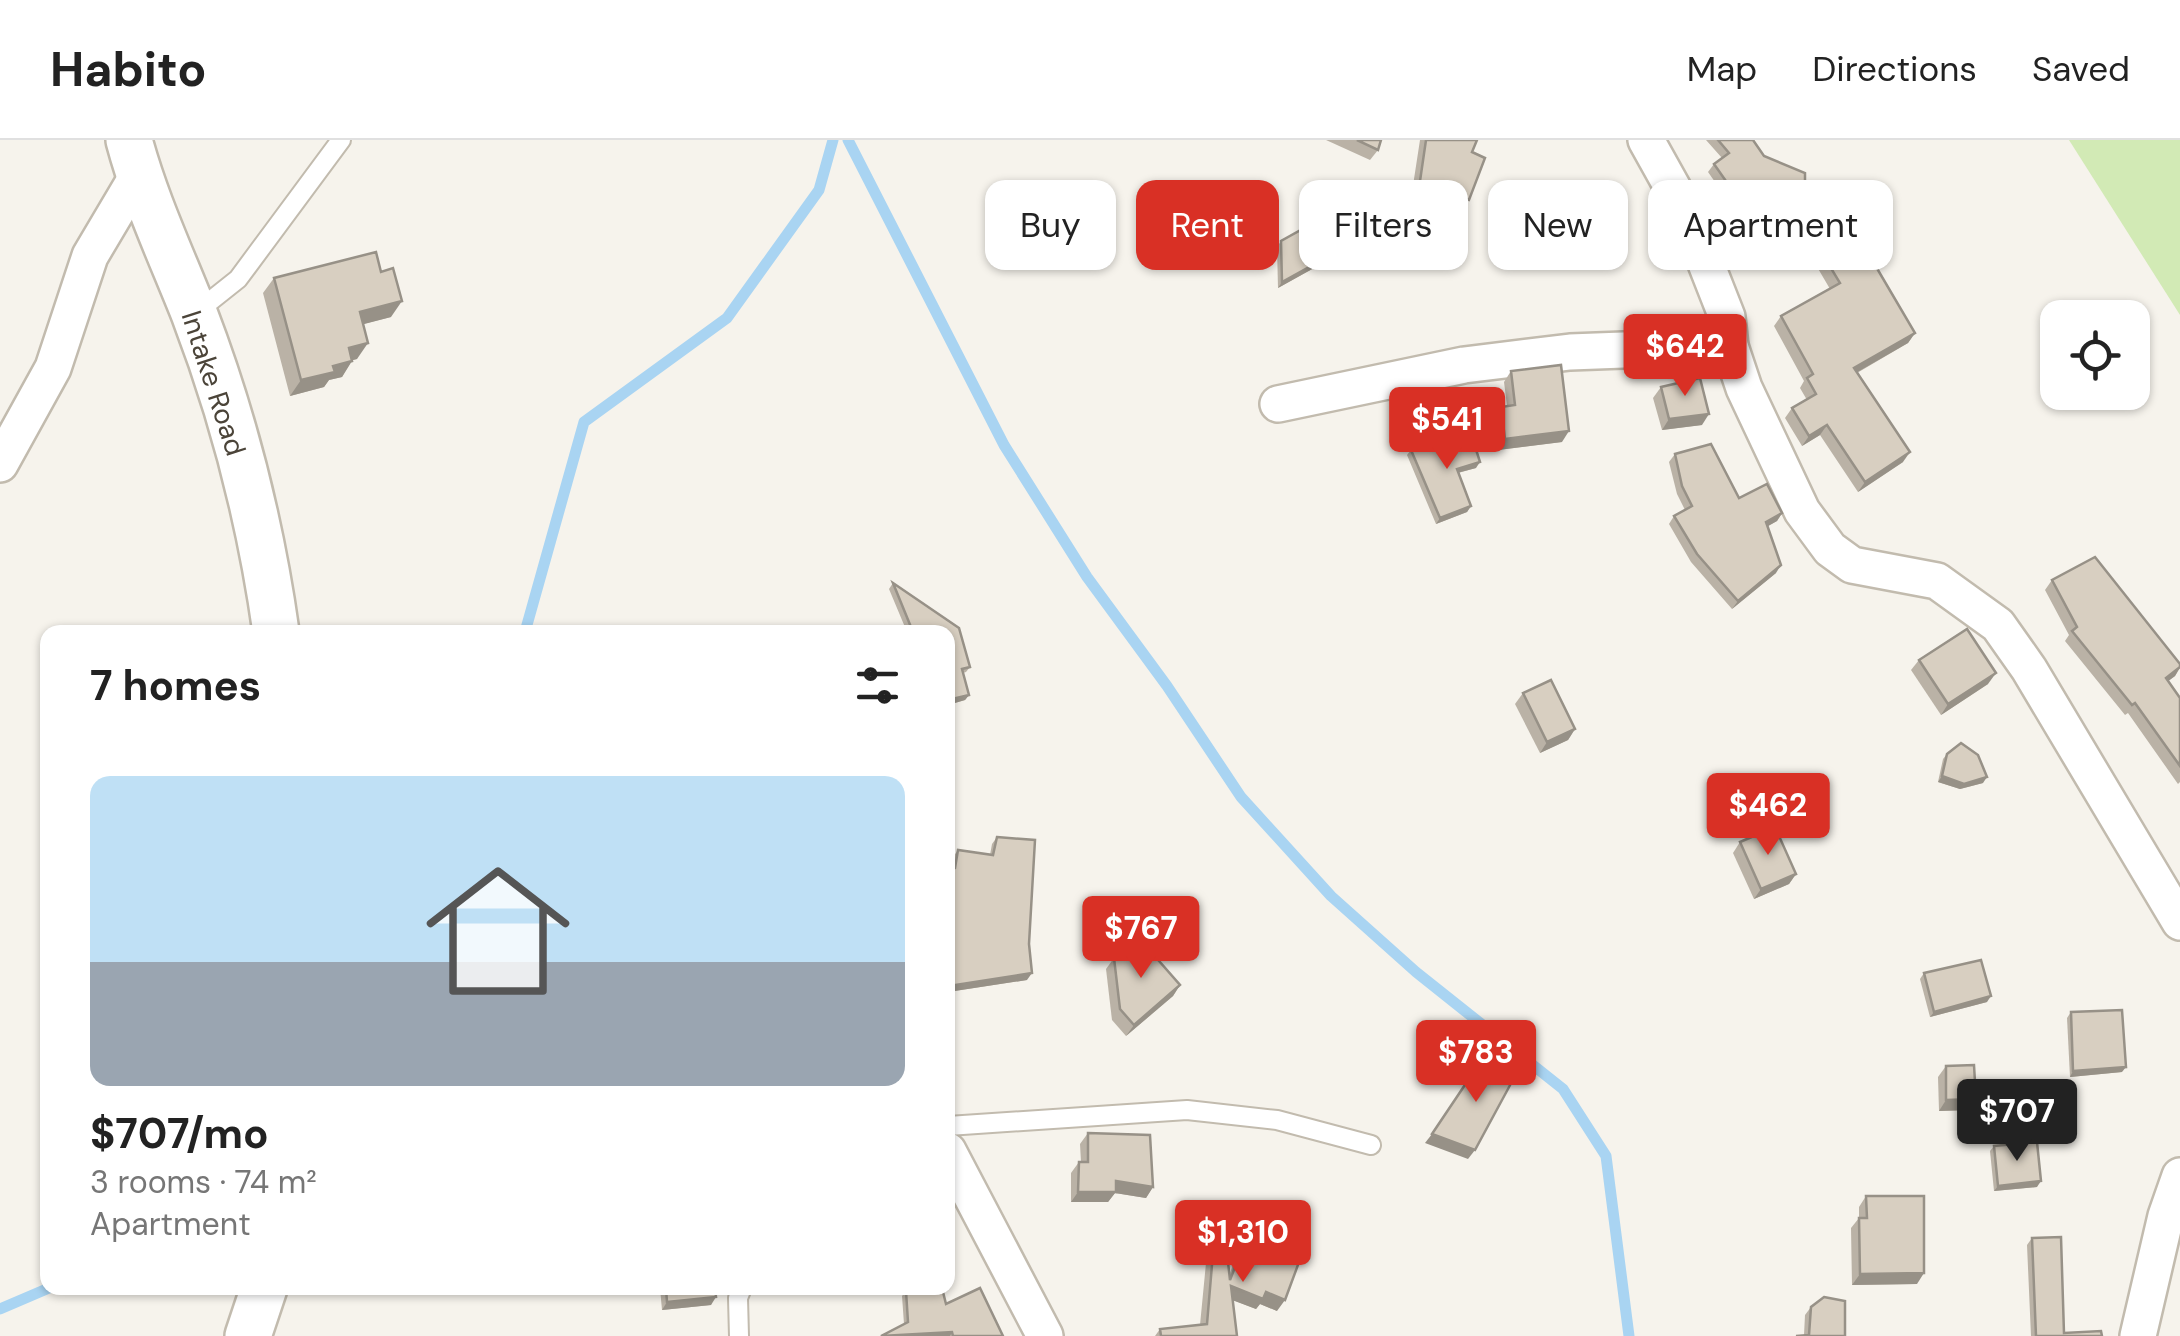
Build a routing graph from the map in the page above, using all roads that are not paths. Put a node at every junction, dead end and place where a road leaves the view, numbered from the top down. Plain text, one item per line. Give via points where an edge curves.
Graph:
1 (341, 140) edge
2 (1646, 140) edge
3 (133, 158) edge
4 (194, 314) junction
5 (1730, 346) junction
6 (1278, 404) dead end
7 (0, 464) edge
8 (275, 625) edge
9 (2180, 922) edge
10 (955, 1126) edge
11 (1371, 1145) dead end
12 (955, 1164) edge
13 (2180, 1176) edge
14 (262, 1295) edge
15 (739, 1295) edge
16 (248, 1336) edge
17 (739, 1336) edge
18 (1046, 1336) edge
19 (2138, 1336) edge

1 - 4 lane via 238,279
2 - 5 street via 1685,210 1728,316
3 - 4 street, Intake Road
3 - 7 street via 90,256 53,368
4 - 8 street, Intake Road via 266,555
5 - 6 street via 1570,352 1464,365
5 - 9 street via 1802,512 1830,549 1864,569 1937,581 1998,625
10 - 11 lane via 1187,1110 1276,1120
12 - 18 street
13 - 19 street
14 - 16 street
15 - 17 lane

